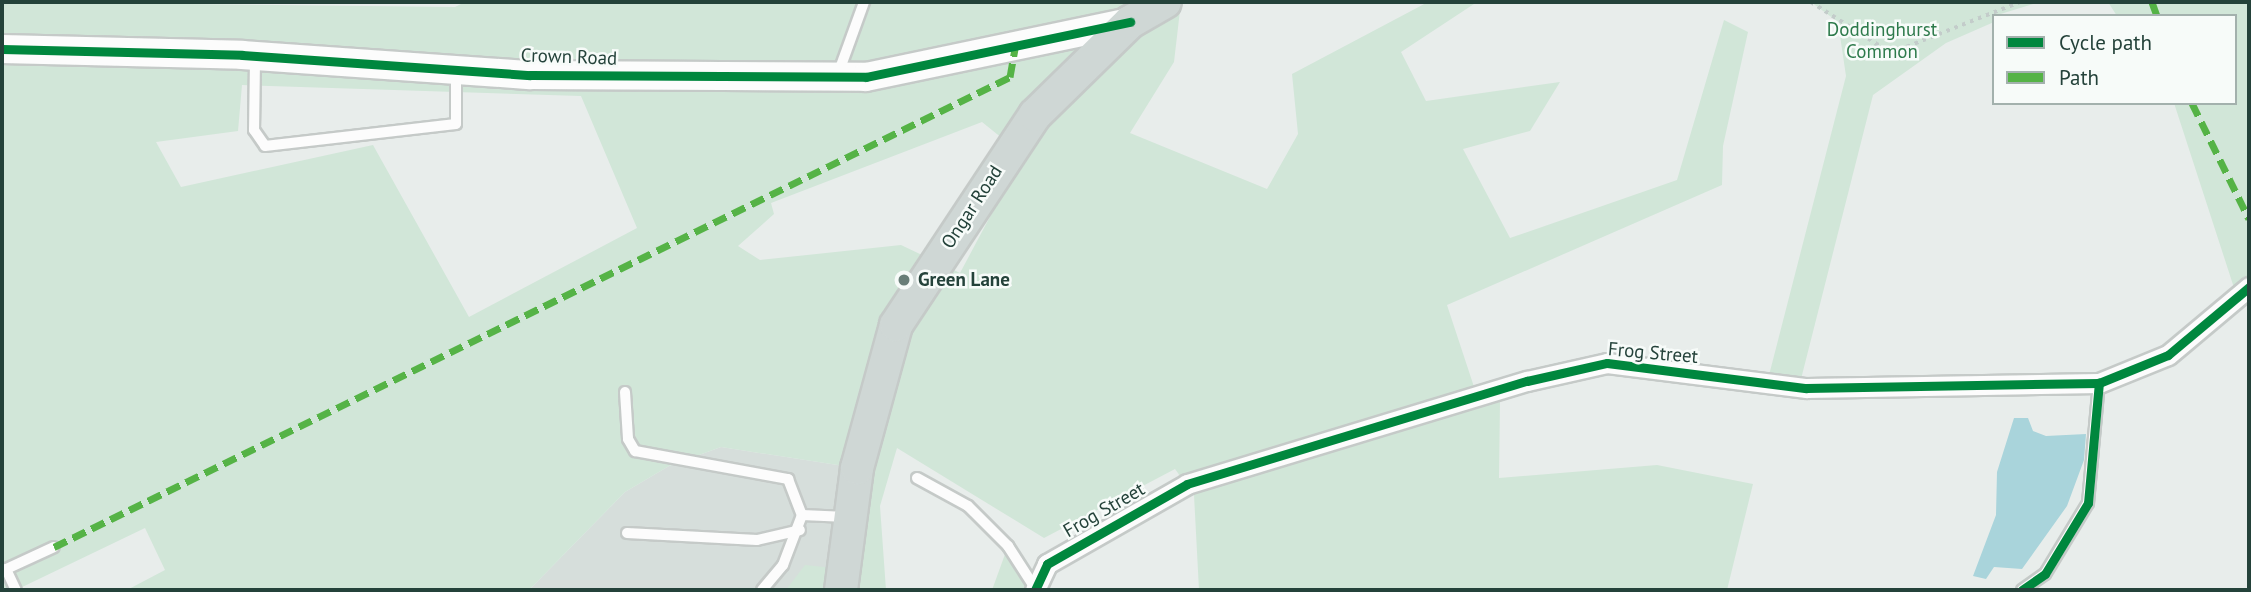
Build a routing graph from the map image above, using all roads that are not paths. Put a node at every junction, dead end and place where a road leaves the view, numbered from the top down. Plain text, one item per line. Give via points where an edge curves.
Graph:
1 (864, 2) edge
2 (1165, 2) edge
3 (1130, 22) junction
4 (1061, 38) junction
5 (2, 49) edge
6 (256, 56) junction
7 (456, 69) junction
8 (1078, 73) junction
9 (837, 78) junction
10 (2249, 287) edge
11 (2099, 383) junction
12 (625, 392) dead end
13 (917, 478) dead end
14 (802, 515) junction
15 (847, 517) junction
16 (800, 530) junction
17 (627, 533) dead end
18 (54, 547) dead end
19 (4, 570) edge
20 (1035, 589) edge
21 (16, 590) edge
22 (762, 590) edge
23 (841, 590) edge
24 (2022, 590) edge

1 - 9 lane
2 - 3 main road, Ongar Road
3 - 4 street, Crown Road
3 - 8 main road, Ongar Road
4 - 8 street
4 - 9 street, Crown Road via 935,67
5 - 6 street, Crown Road
6 - 7 street, Crown Road
6 - 7 lane via 254,130 265,146 456,124
7 - 9 street, Crown Road
8 - 15 main road, Ongar Road via 1013,146 897,325
10 - 11 street, Frog Street via 2168,355
11 - 20 street, Frog Street via 1805,388 1607,363 1187,484 1048,564
11 - 24 lane via 2088,503 2045,574
12 - 14 lane via 628,439 635,451 788,479
13 - 20 lane via 968,506 1008,546
14 - 15 lane
14 - 16 lane
15 - 23 main road, Ongar Road
16 - 17 lane via 757,540
16 - 22 lane
18 - 19 lane
19 - 21 lane

